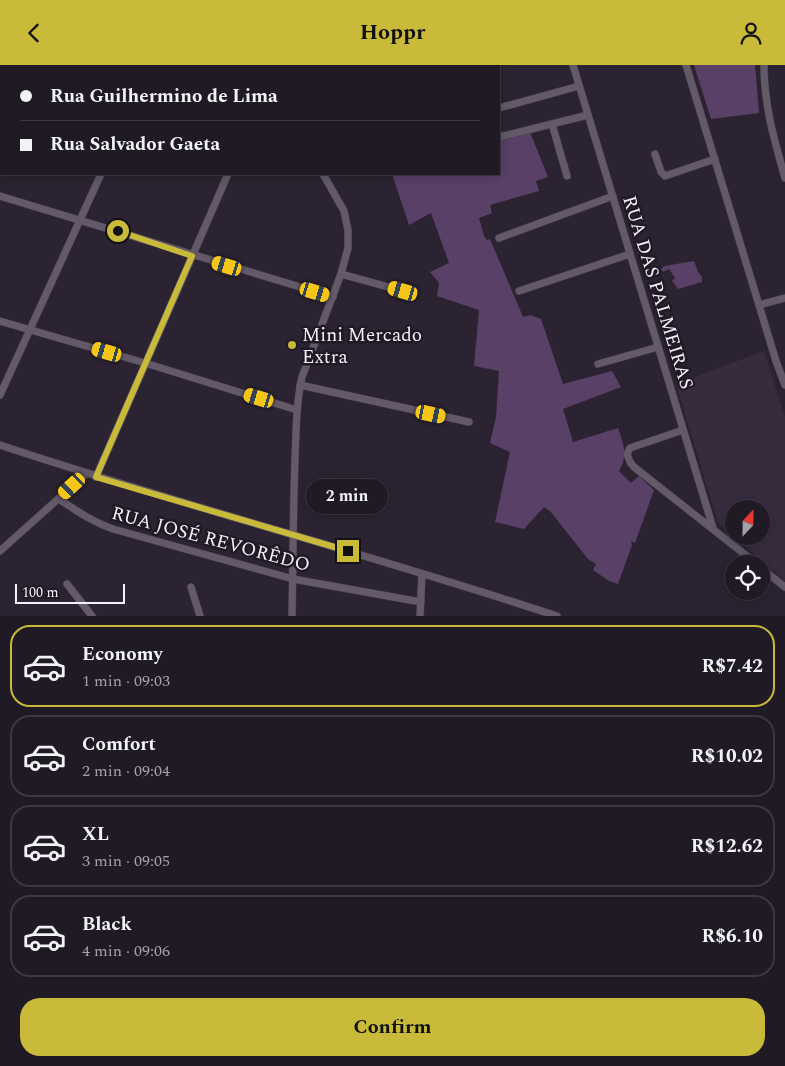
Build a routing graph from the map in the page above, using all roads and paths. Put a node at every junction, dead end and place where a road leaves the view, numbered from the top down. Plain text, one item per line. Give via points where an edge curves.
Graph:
1 (573, 65) edge
2 (686, 65) edge
3 (764, 65) edge
4 (579, 86) junction
5 (500, 108) edge
6 (588, 115) junction
7 (552, 124) junction
8 (500, 137) edge
9 (655, 154) dead end
10 (715, 159) junction
11 (101, 175) edge
12 (228, 175) edge
13 (324, 175) edge
14 (567, 176) dead end
15 (785, 177) edge
16 (0, 196) edge
17 (613, 197) junction
18 (81, 219) junction
19 (500, 237) dead end
20 (630, 254) junction
21 (192, 256) junction
22 (341, 274) junction
23 (403, 291) dead end
24 (518, 291) dead end
25 (333, 297) junction
26 (785, 297) edge
27 (759, 305) junction
28 (0, 321) edge
29 (31, 330) junction
30 (658, 347) junction
31 (145, 363) junction
32 (598, 365) dead end
33 (300, 385) junction
34 (785, 385) edge
35 (0, 395) edge
36 (297, 410) junction
37 (469, 422) dead end
38 (683, 430) junction
39 (0, 445) edge
40 (86, 473) junction
41 (96, 477) junction
42 (59, 499) junction
43 (713, 528) junction
44 (292, 534) junction
45 (0, 551) edge
46 (745, 555) edge
47 (422, 574) junction
48 (770, 575) edge
49 (293, 579) junction
50 (67, 584) dead end
51 (191, 587) dead end
52 (785, 587) edge
53 (421, 602) junction
54 (92, 616) edge
55 (200, 616) edge
56 (292, 616) edge
57 (420, 616) edge
58 (557, 616) edge

1 - 4 street, RUA DAS PALMEIRAS
2 - 10 street
3 - 15 street via 767,107
4 - 5 street
4 - 6 street, RUA DAS PALMEIRAS
6 - 7 street
6 - 17 street, RUA DAS PALMEIRAS
7 - 8 street
7 - 14 street
9 - 10 street via 665,176
10 - 27 street
11 - 18 street
12 - 21 street
13 - 22 street via 344,211 348,230 348,248
16 - 18 street
17 - 19 street
17 - 20 street, RUA DAS PALMEIRAS
18 - 21 street
18 - 29 street
20 - 24 street
20 - 30 street, RUA DAS PALMEIRAS
21 - 25 street
21 - 31 street
22 - 23 street
22 - 25 street
25 - 33 street
26 - 27 street
27 - 34 street
28 - 29 street
29 - 31 street
29 - 35 street
30 - 32 street
30 - 38 street, RUA DAS PALMEIRAS
31 - 36 street
31 - 41 street
33 - 36 street
33 - 37 street
36 - 44 street
38 - 43 street, RUA DAS PALMEIRAS
38 - 43 street via 630,448 627,458 634,467
39 - 40 street
40 - 41 street
40 - 42 street
41 - 44 street
42 - 45 street
42 - 49 street, RUA JOSÉ REVORÊDO via 96,524
43 - 46 street
44 - 47 street
44 - 49 street
47 - 53 street
47 - 58 street
48 - 52 street
49 - 53 street, RUA JOSÉ REVORÊDO
49 - 56 street
50 - 54 street
51 - 55 street
53 - 57 street

